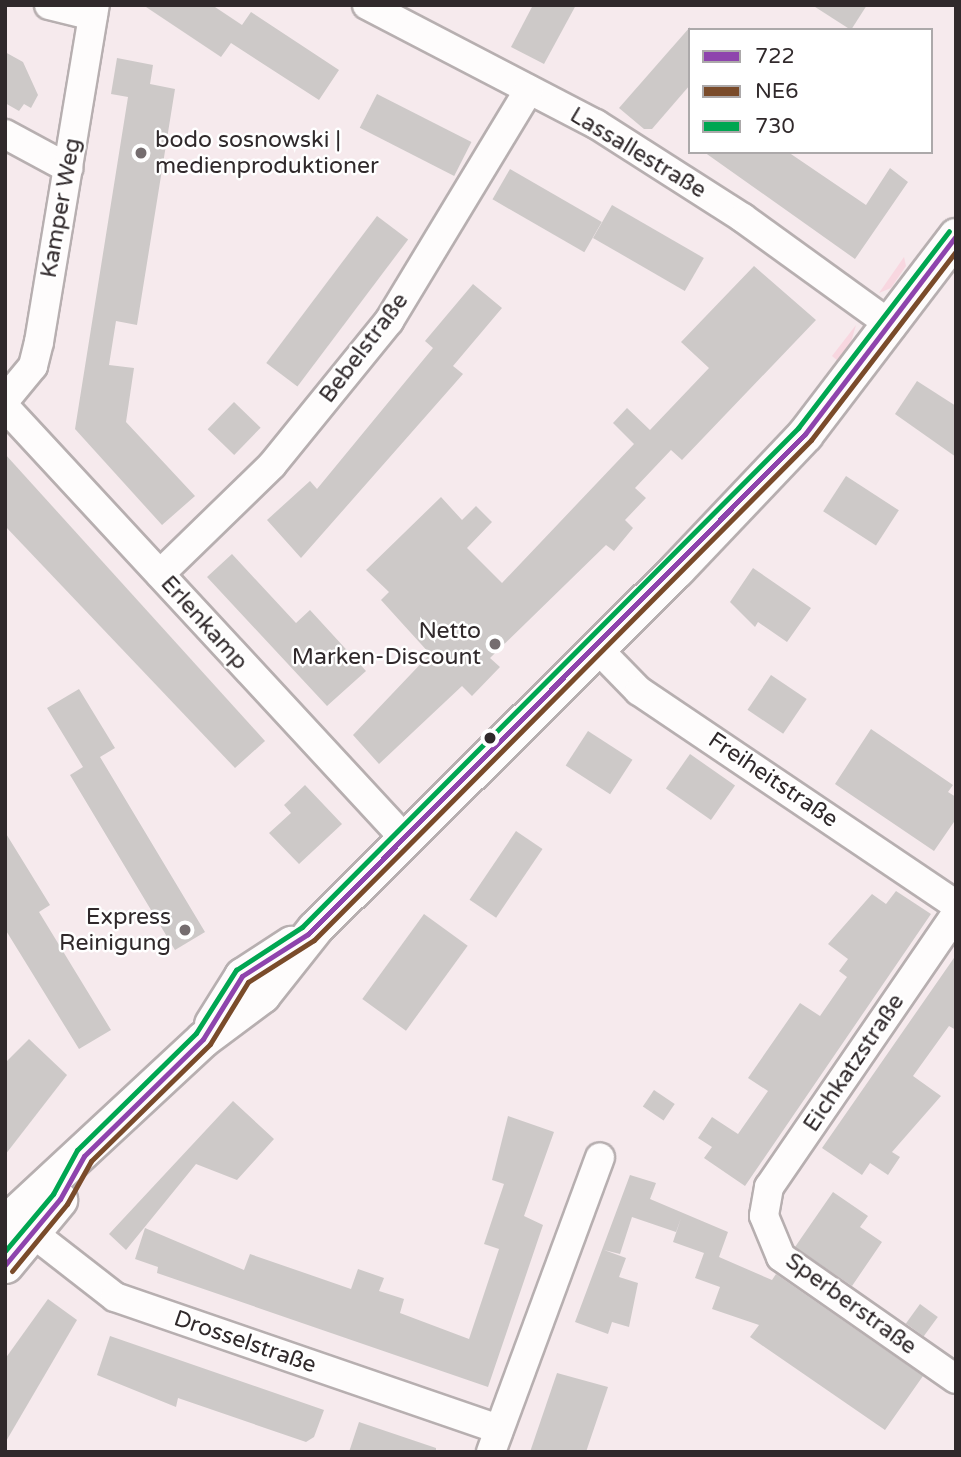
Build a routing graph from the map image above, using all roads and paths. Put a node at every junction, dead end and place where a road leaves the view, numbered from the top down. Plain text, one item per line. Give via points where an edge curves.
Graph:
1 (49, 5) edge
2 (367, 5) edge
3 (94, 11) edge
4 (529, 90) junction
5 (5, 134) edge
6 (68, 168) junction
7 (956, 236) edge
8 (892, 326) junction
9 (5, 400) edge
10 (5, 407) edge
11 (160, 574) junction
12 (597, 648) junction
13 (405, 839) junction
14 (956, 905) edge
15 (956, 914) edge
16 (600, 1157) dead end
17 (764, 1216) joint
18 (16, 1224) edge
19 (5, 1265) edge
20 (956, 1379) edge
21 (495, 1441) edge

1 - 3 street
2 - 4 street, Lassallestraße
3 - 6 street, Kamper Weg
4 - 8 street, Lassallestraße via 743,218
4 - 11 street, Bebelstraße via 389,321 272,465
5 - 6 street
6 - 9 street, Kamper Weg via 33,366
7 - 8 main road
8 - 12 main road via 805,434
10 - 11 street, Erlenkamp
11 - 13 street, Erlenkamp
12 - 13 main road
12 - 14 street, Freiheitstraße via 639,691
13 - 18 main road via 309,934 262,995 203,1039
15 - 17 street, Eichkatzstraße via 769,1187
16 - 21 street
17 - 20 street, Sperberstraße via 781,1257
18 - 19 main road
18 - 21 street, Drosselstraße via 115,1297

